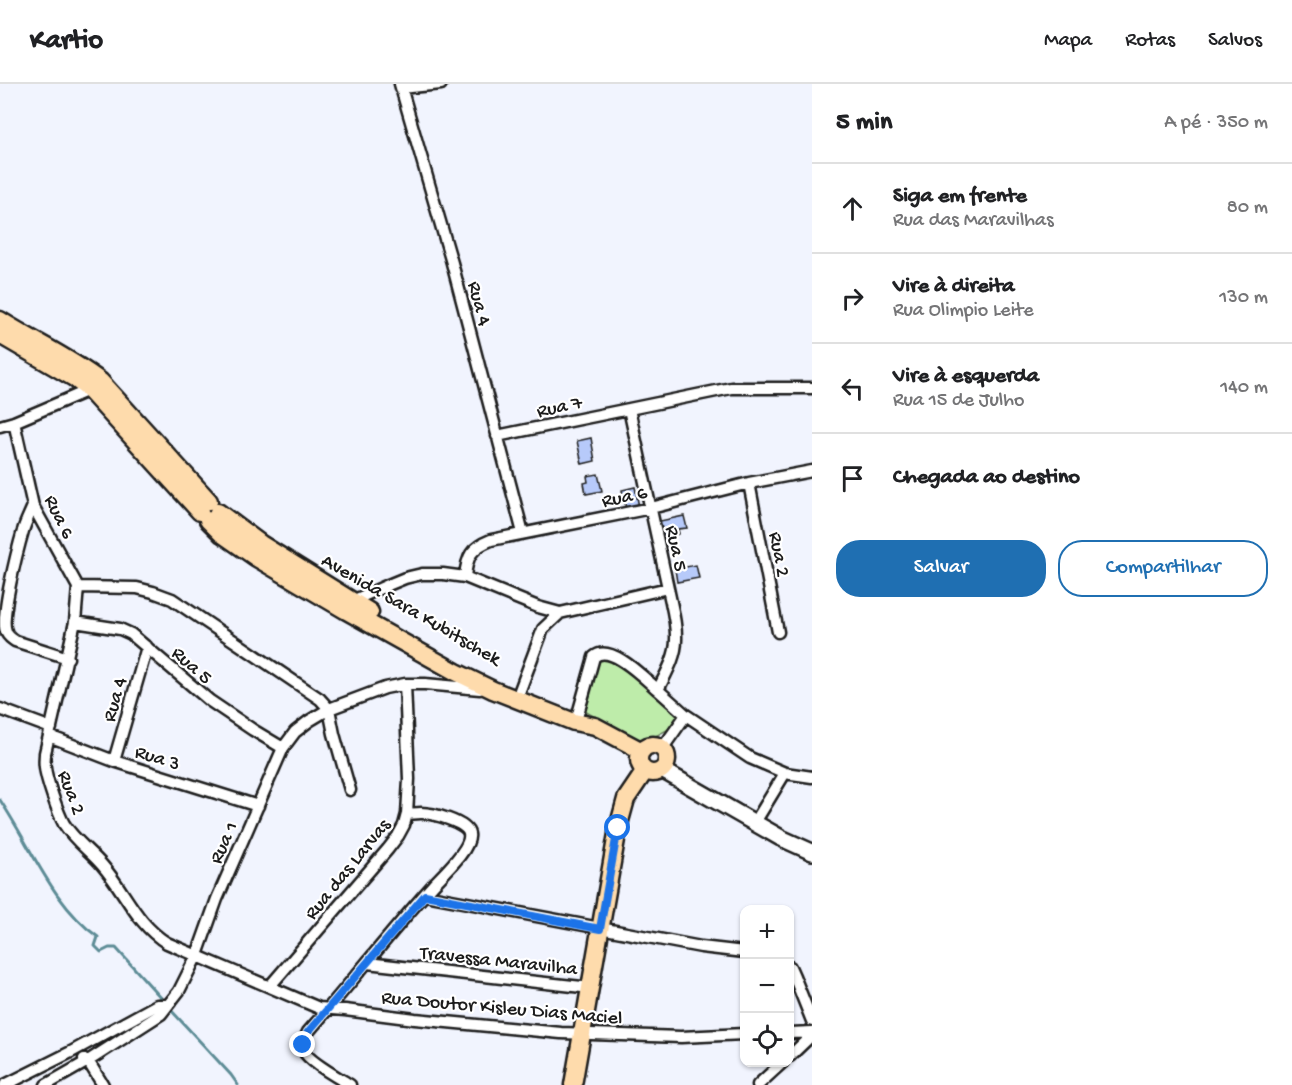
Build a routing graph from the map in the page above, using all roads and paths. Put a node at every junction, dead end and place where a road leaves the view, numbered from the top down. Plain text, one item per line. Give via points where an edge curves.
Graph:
1 (441, 84) edge
2 (400, 86) edge
3 (0, 320) edge
4 (0, 335) edge
5 (812, 388) edge
6 (89, 390) junction
7 (629, 409) junction
8 (14, 422) junction
9 (0, 426) edge
10 (497, 436) junction
11 (812, 471) edge
12 (749, 483) junction
13 (33, 506) junction
14 (651, 508) junction
15 (209, 511) junction
16 (523, 533) junction
17 (465, 577) junction
18 (78, 587) junction
19 (668, 588) junction
20 (352, 601) junction
21 (538, 607) junction
22 (560, 613) junction
23 (75, 622) junction
24 (543, 629) junction
25 (778, 632) dead end
26 (147, 647) junction
27 (68, 658) junction
28 (405, 684) junction
29 (493, 690) junction
30 (658, 690) junction
31 (519, 695) junction
32 (0, 709) edge
33 (329, 709) junction
34 (578, 714) junction
35 (686, 715) junction
36 (595, 726) junction
37 (50, 732) junction
38 (284, 748) junction
39 (662, 749) junction
40 (642, 751) junction
41 (114, 761) junction
42 (653, 770) junction
43 (785, 773) junction
44 (812, 777) edge
45 (350, 790) dead end
46 (258, 807) junction
47 (407, 814) junction
48 (754, 824) junction
49 (812, 852) edge
50 (425, 895) junction
51 (600, 929) junction
52 (740, 952) edge
53 (197, 955) junction
54 (367, 963) junction
55 (794, 976) edge
56 (270, 987) junction
57 (591, 988) junction
58 (168, 1005) junction
59 (329, 1008) junction
60 (812, 1021) edge
61 (794, 1033) edge
62 (812, 1033) edge
63 (582, 1034) junction
64 (740, 1034) edge
65 (794, 1051) edge
66 (71, 1052) junction
67 (88, 1061) junction
68 (778, 1067) edge
69 (5, 1085) edge
70 (46, 1085) edge
71 (103, 1085) edge
72 (350, 1085) edge
73 (573, 1085) edge
74 (758, 1085) edge

1 - 2 street
2 - 10 street, Rua 4
3 - 15 main road, Avenida Sara Kubitschek via 100,381
4 - 6 main road, Avenida Sara Kubitschek
5 - 7 street via 731,388
6 - 8 street
6 - 15 main road, Avenida Sara Kubitschek
7 - 10 street, Rua 7
7 - 14 street, Rua 5
8 - 9 street
8 - 13 street, Rua 6
10 - 16 street, Rua 4
11 - 12 street, Rua 6
12 - 14 street, Rua 6
12 - 25 street, Rua 2
13 - 18 street, Rua 6
13 - 27 street via 15,561 4,618 6,632 15,641
14 - 16 street, Rua 6
14 - 19 street, Rua 5
15 - 20 main road, Avenida Sara Kubitschek
15 - 29 main road, Avenida Sara Kubitschek via 222,534 265,563
16 - 17 street, Rua 6 via 479,545 471,553
17 - 20 street, Rua 5 via 422,574
17 - 21 street, Rua 5
18 - 23 street, Rua 2
18 - 33 street via 137,588 172,599 320,699
19 - 22 street, Rua 5
19 - 30 street via 676,640
20 - 31 main road, Avenida Sara Kubitschek
21 - 22 street, Rua 5
21 - 24 street
22 - 24 street
23 - 26 street, Rua 5 via 120,629
23 - 27 street, Rua 2
24 - 31 street
26 - 38 street, Rua 5 via 210,701
26 - 41 street, Rua 4
27 - 37 street, Rua 2
28 - 29 street, Rua 1
28 - 33 street, Rua 1
28 - 47 street, Rua das Larvas
29 - 31 main road, Avenida Sara Kubitschek
30 - 34 street via 618,657 597,654
30 - 35 street
31 - 34 main road, Avenida Sara Kubitschek
31 - 36 main road via 574,722
32 - 37 street, Rua 3
33 - 38 street, Rua 1 via 295,732
33 - 45 street
34 - 36 main road, Avenida Sara Kubitschek
35 - 39 street
35 - 43 street via 750,758
36 - 40 main road
37 - 41 street, Rua 3
37 - 53 street, Rua 2 via 45,768 66,827 104,866 155,936
38 - 46 street, Rua 1
39 - 40 main road via 652,745
39 - 42 main road via 666,762
40 - 42 main road via 642,768
41 - 46 street, Rua 3
42 - 48 street
42 - 51 main road via 626,799 621,813
43 - 44 street
43 - 48 street
46 - 53 street, Rua 1
47 - 50 street via 446,818 469,833 463,852
47 - 56 street, Rua das Larvas via 388,849
48 - 49 street
50 - 51 street
50 - 54 street
51 - 52 street
51 - 57 main road
53 - 56 street, Rua Doutor Kisleu Dias Maciel
53 - 58 street, Rua 1
54 - 57 street, Travessa Maravilha
54 - 59 street
55 - 60 street
56 - 59 street, Rua Doutor Kisleu Dias Maciel via 311,1006
57 - 63 main road
58 - 66 street via 157,1005
58 - 67 street, Rua 1 via 161,1014
59 - 63 street, Rua Doutor Kisleu Dias Maciel
59 - 72 street via 308,1032 304,1051
61 - 62 street
62 - 65 street
63 - 64 street, Rua Doutor Kisleu Dias Maciel
63 - 73 main road
66 - 67 street
66 - 69 street
67 - 70 street, Rua 1
67 - 71 street
68 - 74 street

